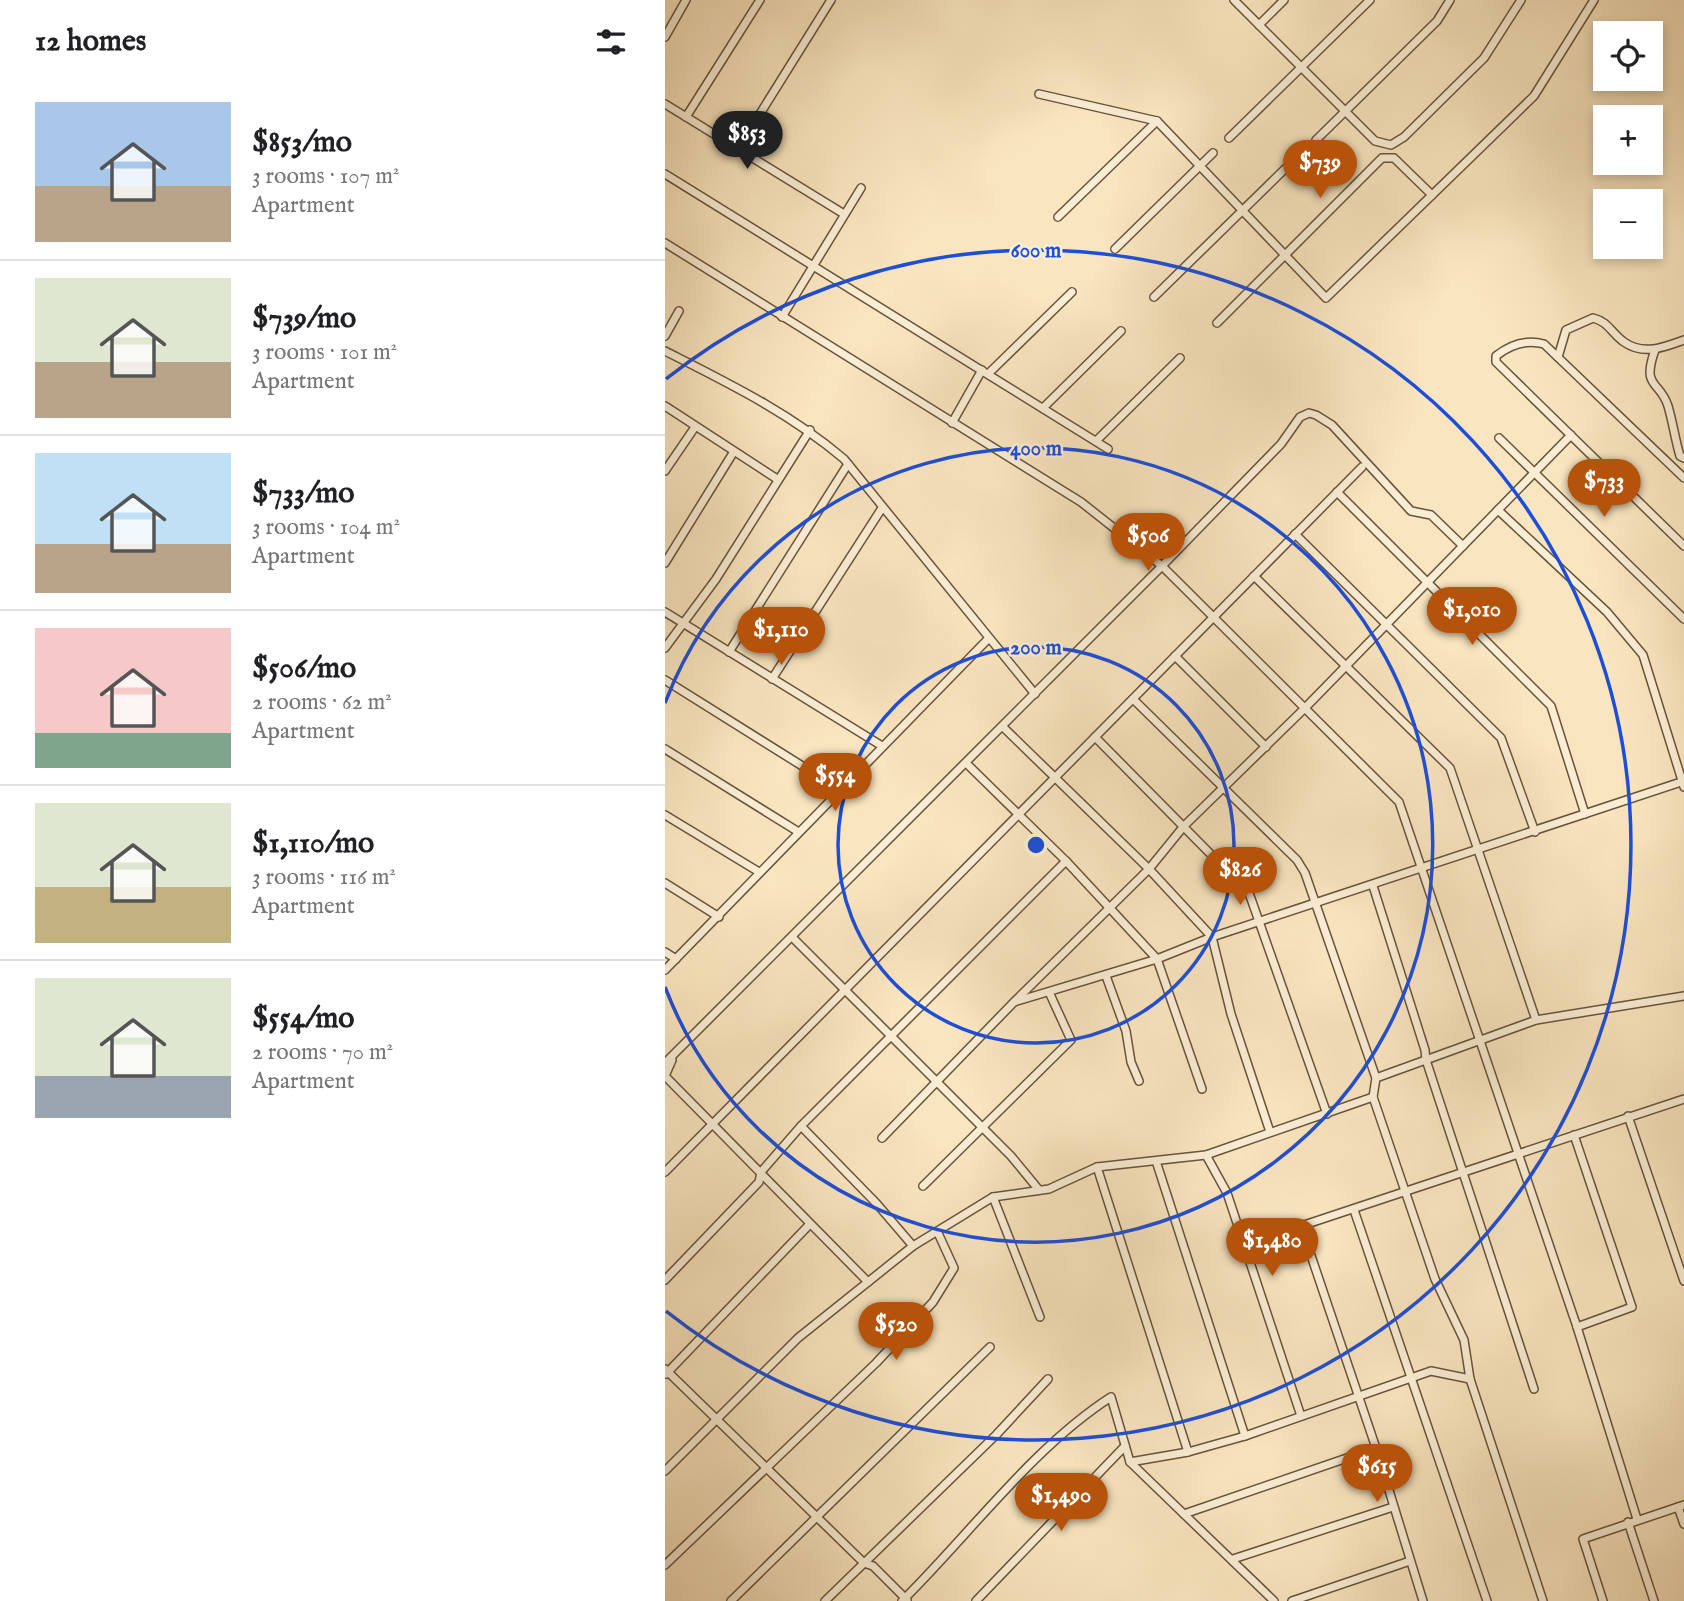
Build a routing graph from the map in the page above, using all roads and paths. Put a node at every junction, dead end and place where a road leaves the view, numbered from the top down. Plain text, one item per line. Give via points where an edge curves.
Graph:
1 (686, 0) edge
2 (760, 0) edge
3 (831, 0) edge
4 (1234, 0) edge
5 (1284, 0) edge
6 (1370, 0) edge
7 (1450, 0) edge
8 (1521, 0) edge
9 (1594, 0) edge
10 (1259, 25) junction
11 (665, 37) edge
12 (1300, 68) junction
13 (1039, 94) dead end
14 (665, 104) edge
15 (1344, 112) junction
16 (686, 117) junction
17 (1157, 121) junction
18 (1229, 138) dead end
19 (1316, 140) dead end
20 (738, 149) junction
21 (1213, 153) dead end
22 (1294, 160) dead end
23 (1200, 166) junction
24 (665, 174) edge
25 (861, 188) dead end
26 (1432, 195) junction
27 (1242, 210) junction
28 (843, 214) junction
29 (1058, 217) dead end
30 (665, 243) edge
31 (1115, 249) dead end
32 (1284, 255) junction
33 (813, 265) junction
34 (1072, 292) dead end
35 (1154, 297) dead end
36 (679, 311) dead end
37 (782, 317) junction
38 (1217, 323) dead end
39 (1121, 331) dead end
40 (665, 336) edge
41 (1684, 340) edge
42 (1654, 350) junction
43 (665, 351) edge
44 (1558, 357) junction
45 (1180, 358) dead end
46 (985, 372) junction
47 (665, 406) edge
48 (1043, 408) junction
49 (952, 423) junction
50 (695, 427) junction
51 (810, 430) junction
52 (1571, 435) junction
53 (1499, 438) dead end
54 (1096, 442) junction
55 (1108, 449) dead end
56 (733, 453) junction
57 (1684, 458) edge
58 (848, 464) junction
59 (1362, 467) dead end
60 (665, 471) edge
61 (1536, 471) junction
62 (1684, 478) edge
63 (777, 479) junction
64 (1337, 492) junction
65 (882, 508) junction
66 (1498, 510) junction
67 (1295, 534) junction
68 (1463, 546) junction
69 (1684, 546) edge
70 (665, 563) edge
71 (1162, 566) junction
72 (1254, 576) junction
73 (1427, 583) junction
74 (665, 612) edge
75 (1213, 618) junction
76 (1684, 619) edge
77 (683, 623) junction
78 (1387, 625) junction
79 (988, 639) junction
80 (665, 648) edge
81 (729, 652) junction
82 (1175, 656) junction
83 (1347, 666) junction
84 (772, 678) junction
85 (665, 680) edge
86 (1035, 694) junction
87 (1133, 699) junction
88 (1305, 708) junction
89 (1003, 727) junction
90 (1095, 737) junction
91 (882, 746) junction
92 (1266, 747) junction
93 (665, 749) edge
94 (967, 764) junction
95 (1055, 777) junction
96 (1683, 783) edge
97 (1224, 788) junction
98 (839, 789) junction
99 (1585, 814) junction
100 (665, 815) edge
101 (1018, 815) junction
102 (1184, 826) junction
103 (797, 831) junction
104 (1535, 832) junction
105 (1479, 850) junction
106 (1066, 861) junction
107 (1149, 869) junction
108 (1422, 869) junction
109 (759, 872) junction
110 (665, 884) edge
111 (1373, 886) junction
112 (1317, 904) junction
113 (1111, 908) junction
114 (719, 917) junction
115 (1261, 922) junction
116 (792, 937) junction
117 (1212, 937) junction
118 (665, 952) edge
119 (676, 959) junction
120 (1157, 959) junction
121 (665, 970) edge
122 (1106, 975) junction
123 (845, 990) junction
124 (1049, 992) junction
125 (1684, 996) edge
126 (1014, 1002) junction
127 (1536, 1020) junction
128 (890, 1034) junction
129 (1480, 1041) junction
130 (1426, 1060) junction
131 (668, 1062) edge
132 (665, 1076) edge
133 (1376, 1078) junction
134 (1139, 1081) dead end
135 (937, 1083) junction
136 (1202, 1089) dead end
137 (1373, 1097) junction
138 (1684, 1101) edge
139 (1327, 1114) junction
140 (1628, 1116) junction
141 (714, 1122) junction
142 (801, 1126) junction
143 (983, 1129) junction
144 (1271, 1132) junction
145 (1574, 1135) junction
146 (882, 1138) dead end
147 (1519, 1153) junction
148 (1206, 1155) junction
149 (1156, 1161) junction
150 (1097, 1167) junction
151 (665, 1172) edge
152 (761, 1172) junction
153 (1464, 1173) junction
154 (923, 1186) dead end
155 (1039, 1190) junction
156 (1406, 1191) junction
157 (993, 1197) junction
158 (1354, 1210) junction
159 (809, 1225) junction
160 (938, 1233) junction
161 (913, 1246) junction
162 (665, 1280) edge
163 (1684, 1281) edge
164 (868, 1282) junction
165 (1040, 1317) dead end
166 (1577, 1327) junction
167 (990, 1347) dead end
168 (666, 1372) edge
169 (1412, 1377) junction
170 (1048, 1379) dead end
171 (1470, 1379) junction
172 (1534, 1389) dead end
173 (1358, 1397) junction
174 (1301, 1416) junction
175 (718, 1421) junction
176 (1245, 1436) junction
177 (1125, 1446) junction
178 (1376, 1448) junction
179 (1188, 1452) junction
180 (1130, 1462) junction
181 (767, 1468) junction
182 (665, 1471) edge
183 (1681, 1506) edge
184 (1392, 1507) junction
185 (1184, 1514) junction
186 (816, 1518) junction
187 (1637, 1519) junction
188 (1628, 1522) junction
189 (1684, 1524) edge
190 (1233, 1559) junction
191 (1410, 1561) junction
192 (864, 1563) junction
193 (665, 1566) edge
194 (1264, 1598) edge
195 (905, 1600) edge
196 (731, 1601) edge
197 (825, 1601) edge
198 (976, 1601) edge
199 (1274, 1601) edge
200 (1292, 1601) edge
201 (1423, 1601) edge
202 (1487, 1601) edge
203 (1543, 1601) edge
204 (1603, 1601) edge
205 (1654, 1601) edge

1 - 11 street
2 - 16 street
3 - 20 street
4 - 10 street
5 - 10 street
6 - 12 street
7 - 15 street via 1437,21
8 - 15 street via 1484,58 1404,137 1391,145 1375,141
9 - 26 street via 1534,96
10 - 12 street
12 - 15 street
12 - 18 street
13 - 17 street
14 - 16 street
15 - 19 street
16 - 20 street
17 - 23 street
17 - 29 street
20 - 28 street
21 - 23 street
22 - 27 street
23 - 27 street
23 - 31 street
24 - 33 street
25 - 28 street
26 - 32 street via 1394,158 1383,158
26 - 32 street via 1325,298
27 - 32 street
27 - 35 street
28 - 33 street
30 - 37 street
32 - 38 street
33 - 37 street
33 - 46 street
34 - 46 street
36 - 40 street
37 - 49 street
39 - 48 street
41 - 42 street
42 - 44 street via 1624,342 1605,321 1593,318 1566,330
42 - 57 street via 1650,364 1653,386 1667,402
43 - 51 street
44 - 52 street via 1536,342 1515,345 1496,356 1496,362
44 - 62 street
45 - 54 street
46 - 48 street
46 - 49 street
47 - 50 street
48 - 54 street
49 - 71 street via 1081,502
50 - 56 street
50 - 60 street
51 - 58 street
51 - 63 street
52 - 61 street
52 - 69 street
53 - 61 street
54 - 55 street
56 - 63 street
56 - 70 street
58 - 65 street
58 - 81 street
59 - 64 street
61 - 66 street
61 - 76 street
63 - 77 street via 716,579
64 - 67 street
64 - 73 street
65 - 79 street
65 - 84 street
66 - 68 street
66 - 96 street via 1607,612 1643,655
67 - 72 street
67 - 78 street
68 - 71 street via 1431,515 1411,511 1349,441 1309,413 1300,417 1281,444
68 - 73 street
71 - 75 street
71 - 86 street
72 - 75 street
72 - 83 street
73 - 78 street
73 - 99 street via 1552,706
74 - 77 street
75 - 82 street
75 - 88 street
77 - 80 street
77 - 81 street
78 - 83 street
78 - 104 street via 1501,737
79 - 86 street
79 - 91 street
81 - 84 street
82 - 87 street
82 - 92 street
83 - 88 street
83 - 105 street via 1450,768
84 - 91 street
85 - 98 street
86 - 89 street
87 - 90 street
87 - 97 street
88 - 92 street
88 - 108 street via 1399,802
89 - 94 street
89 - 95 street
90 - 95 street
90 - 102 street
91 - 98 street
92 - 97 street
93 - 103 street
94 - 101 street
94 - 116 street
95 - 101 street
95 - 107 street
96 - 99 street
97 - 102 street
97 - 112 street via 1297,860
98 - 103 street
99 - 104 street
100 - 109 street
101 - 106 street
101 - 123 street
102 - 107 street
102 - 115 street via 1240,881
103 - 109 street
104 - 105 street
105 - 108 street
105 - 127 street
106 - 113 street
106 - 128 street
107 - 113 street
107 - 117 street
108 - 111 street
108 - 129 street
109 - 114 street
110 - 114 street
111 - 112 street
111 - 130 street
112 - 115 street
112 - 133 street
113 - 120 street
113 - 126 street
114 - 119 street
115 - 117 street
115 - 139 street
116 - 123 street
116 - 131 street
117 - 120 street
117 - 144 street via 1231,1014
118 - 119 street
119 - 121 street
120 - 122 street
120 - 136 street
122 - 124 street
122 - 134 street
123 - 128 street
123 - 141 street
124 - 126 street
124 - 143 street via 1071,1040
125 - 127 street
126 - 135 street
127 - 129 street
128 - 135 street
128 - 142 street
129 - 130 street
129 - 147 street
130 - 133 street
130 - 153 street
131 - 132 street
132 - 141 street
133 - 137 street
135 - 143 street
135 - 146 street
137 - 139 street
137 - 156 street
138 - 140 street
139 - 144 street
140 - 145 street
140 - 163 street
141 - 151 street
141 - 152 street
142 - 152 street
142 - 161 street
143 - 154 street
143 - 155 street
144 - 148 street
145 - 147 street
145 - 166 street via 1632,1307
147 - 153 street
147 - 166 street
148 - 149 street
148 - 174 street via 1227,1193
149 - 150 street
149 - 176 street
150 - 155 street
150 - 179 street
152 - 159 street
152 - 162 street via 759,1182
153 - 156 street
153 - 172 street
155 - 157 street
156 - 158 street
156 - 171 street via 1435,1279 1464,1340
157 - 160 street
157 - 165 street
158 - 169 street
158 - 173 street via 1301,1228
159 - 164 street
159 - 168 street
160 - 161 street
160 - 181 street via 954,1268 933,1302
161 - 164 street
164 - 175 street via 798,1338
166 - 187 street
167 - 186 street
168 - 175 street
169 - 171 street via 1431,1371
169 - 173 street
169 - 202 street
170 - 192 street
171 - 203 street
173 - 174 street
173 - 178 street
174 - 176 street
175 - 181 street
175 - 182 street
176 - 179 street
177 - 180 street
177 - 195 street via 1111,1397 1084,1415
177 - 198 street
178 - 184 street
178 - 185 street
179 - 180 street
180 - 185 street
181 - 186 street
181 - 193 street
183 - 187 street
183 - 189 street
184 - 190 street
184 - 191 street
185 - 190 street
186 - 192 street
186 - 196 street
187 - 188 street
188 - 204 street via 1584,1539
188 - 205 street
190 - 194 street
191 - 200 street
191 - 201 street
192 - 195 street via 873,1566
192 - 197 street
194 - 199 street

